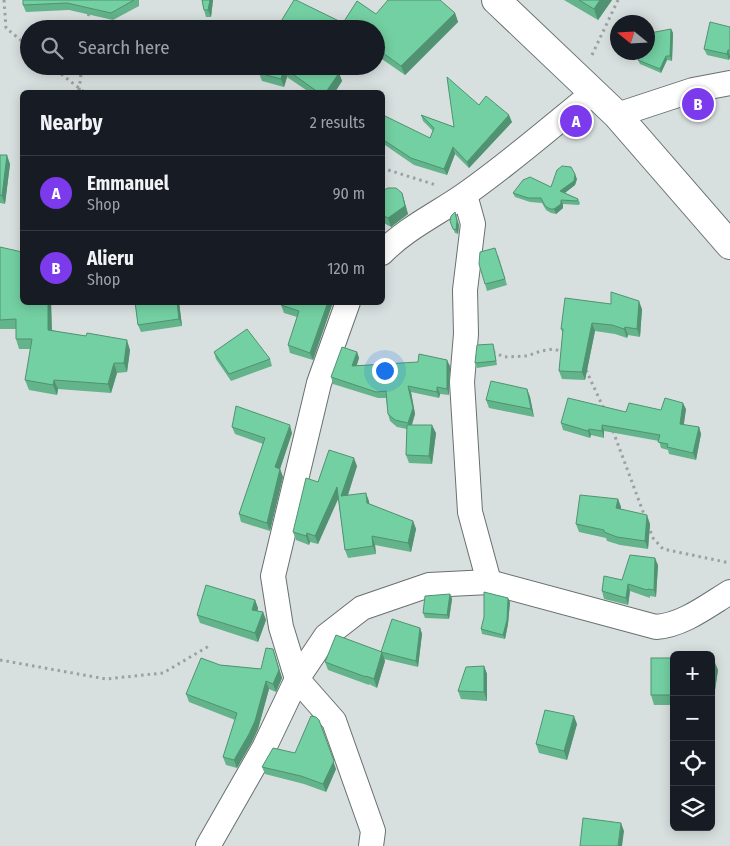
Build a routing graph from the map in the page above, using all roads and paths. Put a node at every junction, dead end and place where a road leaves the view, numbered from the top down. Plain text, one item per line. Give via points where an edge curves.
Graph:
1 (4, 0) edge
2 (496, 0) edge
3 (618, 0) edge
4 (92, 6) edge
5 (87, 20) edge
6 (20, 40) edge
7 (62, 75) edge
8 (81, 75) edge
9 (730, 83) edge
10 (587, 87) junction
11 (79, 90) joint
12 (616, 115) junction
13 (385, 169) edge
14 (465, 195) junction
15 (730, 245) edge
16 (385, 250) edge
17 (347, 305) edge
18 (466, 334) junction
19 (570, 354) edge
20 (583, 364) edge
21 (606, 414) edge
22 (610, 422) edge
23 (730, 563) edge
24 (489, 582) junction
25 (730, 592) edge
26 (209, 646) dead end
27 (0, 660) edge
28 (297, 679) junction
29 (208, 846) edge
30 (371, 846) edge

1 - 6 path via 6,28
2 - 10 street
3 - 10 path via 606,22
4 - 5 path
7 - 11 path
8 - 11 path
9 - 12 street via 693,90
10 - 12 street
10 - 14 street via 500,169
12 - 15 street
13 - 14 path
14 - 16 street
14 - 18 street via 473,224 465,290
17 - 28 street via 319,382 274,576 281,627
18 - 19 path via 482,347 504,357 527,356 553,349
18 - 24 street via 462,382 470,512
20 - 21 path
22 - 23 path via 654,538 663,549
24 - 25 street via 656,627 684,620
24 - 28 street via 429,584 362,608 326,636
26 - 27 path via 162,673 106,679
28 - 29 street via 264,748
28 - 30 street via 334,721 373,831

